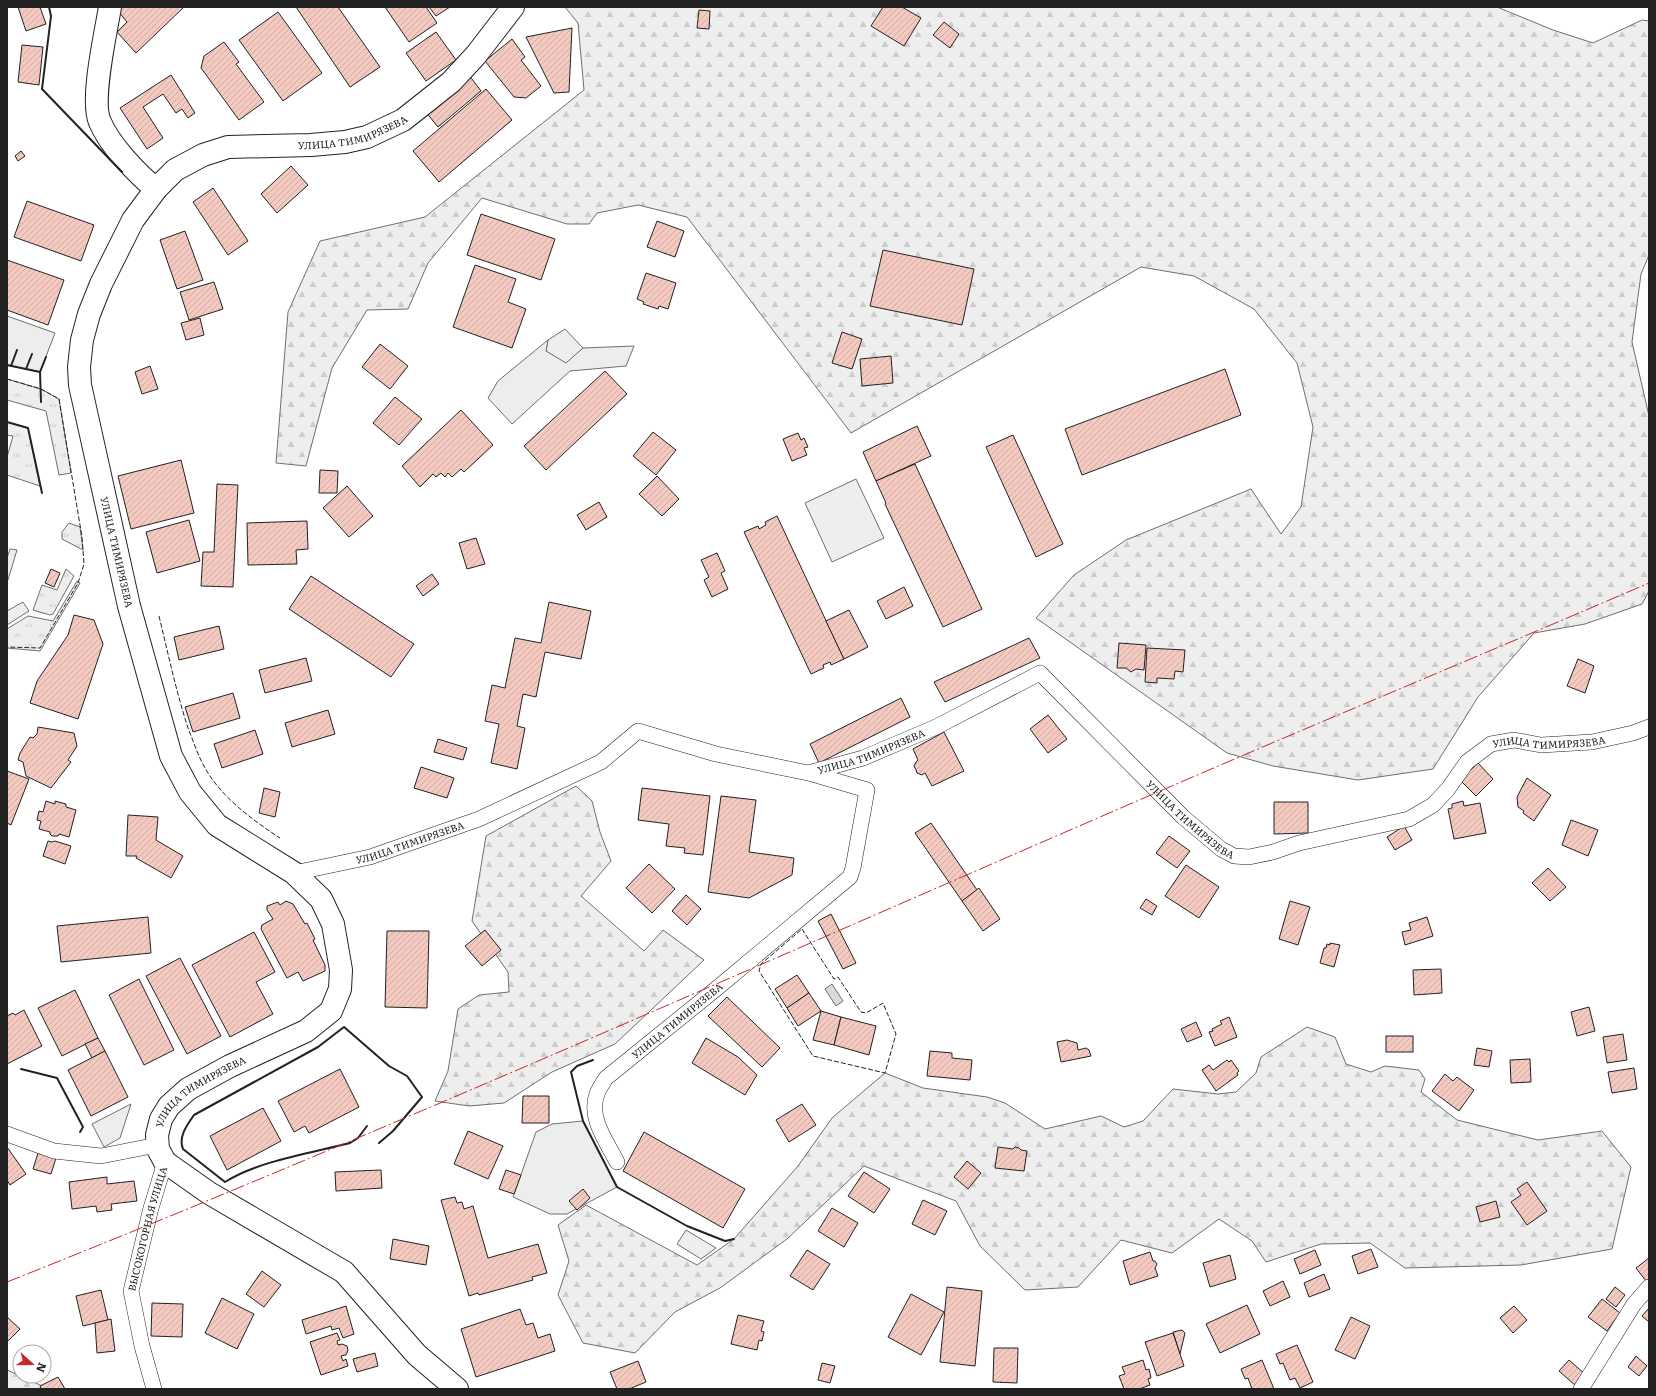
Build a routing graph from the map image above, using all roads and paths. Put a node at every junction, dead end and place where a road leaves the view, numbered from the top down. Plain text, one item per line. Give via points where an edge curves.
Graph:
1 (110, 7) edge
2 (513, 7) edge
3 (156, 189) junction
4 (1649, 727) edge
5 (808, 773) junction
6 (294, 873) junction
7 (7, 1134) edge
8 (161, 1153) junction
9 (617, 1162) dead end
10 (1649, 1287) edge
11 (154, 1389) edge
12 (457, 1389) edge
13 (1581, 1389) edge

1 - 3 street via 96,98 99,122 116,147
2 - 3 street, УЛИЦА ТИМИРЯЗЕВА via 476,55 451,82 403,120 367,137 345,142 228,147 203,155 175,170
3 - 6 street, УЛИЦА ТИМИРЯЗЕВА via 133,220 89,314 82,340 80,385 129,606 171,756 190,792 217,825
4 - 5 street, УЛИЦА ТИМИРЯЗЕВА via 1592,742 1541,744 1514,740 1490,744 1467,762 1448,789 1432,805 1409,819 1299,843 1249,857 1234,856 1221,849 1183,816 1040,674 936,727 863,758
5 - 6 street, УЛИЦА ТИМИРЯЗЕВА via 716,754 638,731 601,762 479,819 370,857
5 - 9 street, УЛИЦА ТИМИРЯЗЕВА via 868,790 850,877 606,1078 594,1102 595,1118
6 - 8 street, УЛИЦА ТИМИРЯЗЕВА via 321,899 333,924 341,970 340,989 331,1011 306,1031 230,1066 188,1089 169,1106 160,1119
7 - 8 street via 54,1151 101,1156
8 - 11 street, ВЫСОКОГОРНАЯ УЛИЦА via 131,1291
8 - 12 street via 209,1193 344,1272 417,1355
10 - 13 street via 1631,1310

